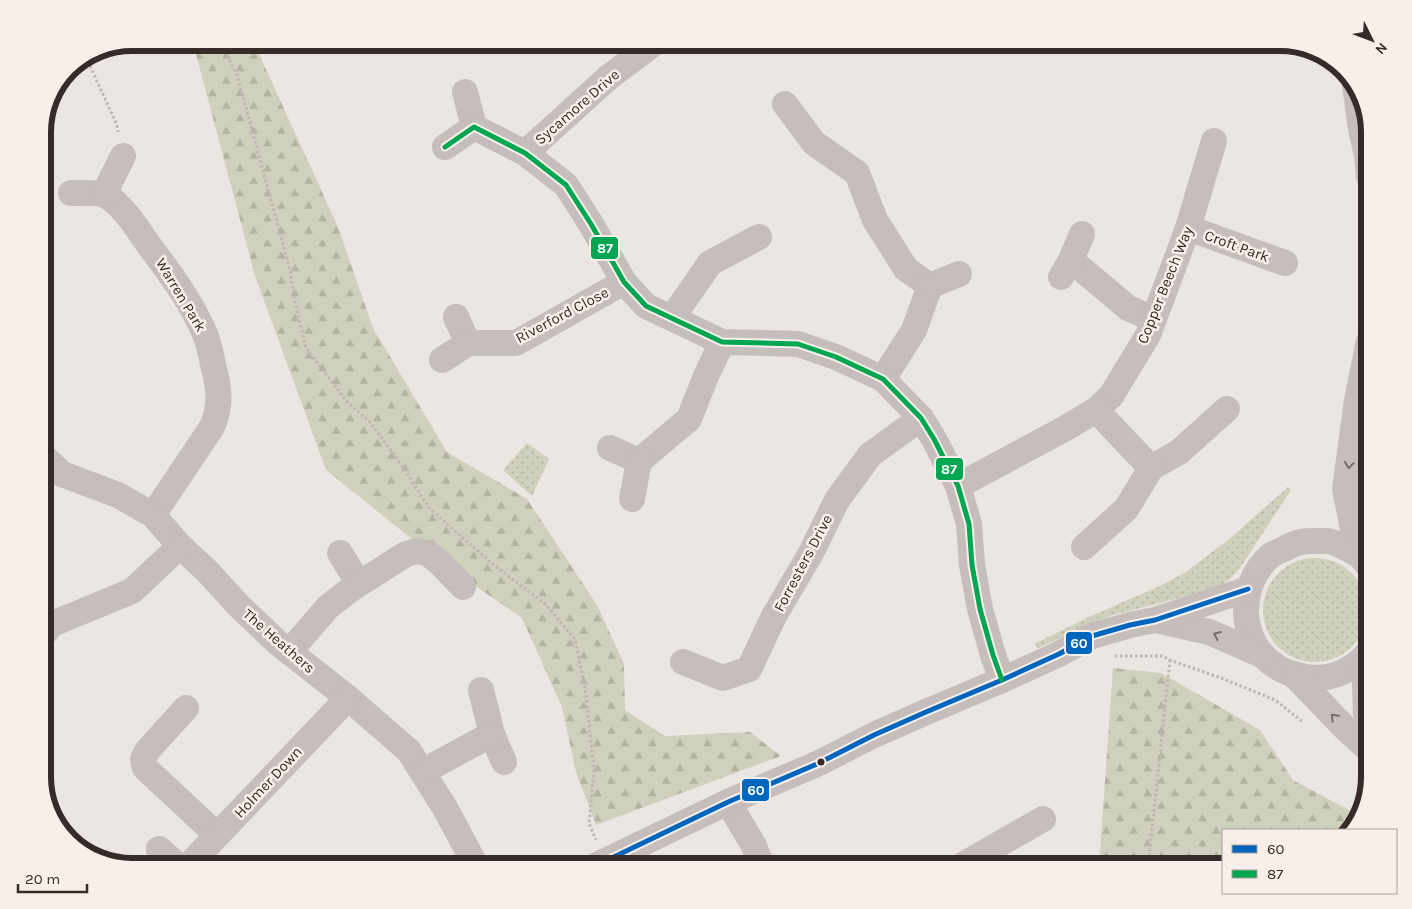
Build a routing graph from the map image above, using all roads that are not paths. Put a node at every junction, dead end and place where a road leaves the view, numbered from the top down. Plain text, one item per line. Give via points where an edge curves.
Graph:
1 (644, 51) edge
2 (465, 92) dead end
3 (785, 104) dead end
4 (474, 126) junction
5 (1214, 141) dead end
6 (445, 147) dead end
7 (525, 153) junction
8 (123, 156) road end
9 (71, 193) dead end
10 (104, 194) junction
11 (1188, 228) junction
12 (1082, 234) dead end
13 (759, 237) dead end
14 (1285, 263) dead end
15 (959, 274) dead end
16 (624, 282) junction
17 (930, 286) junction
18 (456, 317) dead end
19 (672, 318) junction
20 (1154, 319) junction
21 (722, 342) junction
22 (468, 343) junction
23 (442, 360) dead end
24 (882, 379) junction
25 (1096, 410) junction
26 (1227, 410) dead end
27 (1360, 415) edge
28 (921, 418) junction
29 (610, 448) dead end
30 (639, 461) junction
31 (51, 464) edge
32 (1151, 468) junction
33 (958, 486) junction
34 (632, 499) dead end
35 (153, 516) junction
36 (180, 546) junction
37 (1084, 547) dead end
38 (1361, 549) edge
39 (340, 553) dead end
40 (1361, 558) edge
41 (359, 584) junction
42 (463, 587) dead end
43 (1248, 589) junction
44 (1155, 620) junction
45 (51, 625) edge
46 (289, 652) junction
47 (1262, 655) junction
48 (1361, 659) edge
49 (683, 662) dead end
50 (1294, 675) junction
51 (1002, 680) junction
52 (481, 690) dead end
53 (348, 698) junction
54 (186, 708) dead end
55 (492, 734) junction
56 (1361, 742) edge
57 (504, 762) dead end
58 (422, 772) junction
59 (728, 802) junction
60 (1043, 819) dead end
61 (217, 835) junction
62 (159, 849) dead end
63 (169, 858) edge
64 (195, 858) edge
65 (472, 858) edge
66 (611, 858) edge
67 (759, 858) edge
68 (975, 858) edge

1 - 7 street, Sycamore Drive via 609,77
2 - 4 street
3 - 17 street via 814,143 857,173 875,220 906,269
4 - 6 street
4 - 7 street
5 - 11 street, Copper Beech Way
7 - 16 street via 566,185
8 - 10 street
9 - 10 street
10 - 35 street, Warren Park via 135,226 195,314 206,336 219,394 218,414 212,427
11 - 14 street, Croft Park
11 - 20 street, Copper Beech Way
12 - 20 street via 1066,268 1128,308
13 - 19 street via 710,263
15 - 17 street
16 - 19 street via 646,306
16 - 22 street, Riverford Close via 516,343
17 - 24 street via 914,330
18 - 22 street
19 - 21 street
20 - 25 street, Copper Beech Way via 1112,396
21 - 24 street via 798,344 836,357
21 - 30 street via 689,419
22 - 23 street
24 - 28 street
25 - 32 street
25 - 33 street, Copper Beech Way
26 - 32 street via 1179,452
27 -> 38 street via 1345,489
28 - 33 street
28 - 49 street, Forresters Drive via 870,455 836,500 749,669 723,678
29 - 30 street
30 - 34 street
31 - 35 street, The Heathers via 62,474 118,495
32 - 37 street via 1126,509
33 - 51 street via 969,524 980,609
35 - 36 street, The Heathers
36 - 45 street via 132,592
36 - 46 street, The Heathers
39 - 41 street
40 - 43 street via 1330,541 1299,541 1272,555 1257,570
41 - 42 street via 406,554 417,551 438,561
41 - 46 street via 328,607
43 - 44 street
43 - 47 street via 1246,624
47 -> 44 street via 1209,632
44 - 51 street via 1092,636
46 - 53 street, The Heathers
47 - 50 street via 1276,667
48 - 50 street via 1349,669 1332,676
56 -> 50 street
51 - 59 street
52 - 55 street
53 - 58 street, The Heathers via 409,751
53 - 61 street, Holmer Down
54 - 61 street via 147,751 143,759 145,768
55 - 57 street
55 - 58 street
58 - 65 street, The Heathers via 446,808
59 - 66 street
59 - 67 street
60 - 68 street
61 - 64 street, Holmer Down
62 - 63 street

